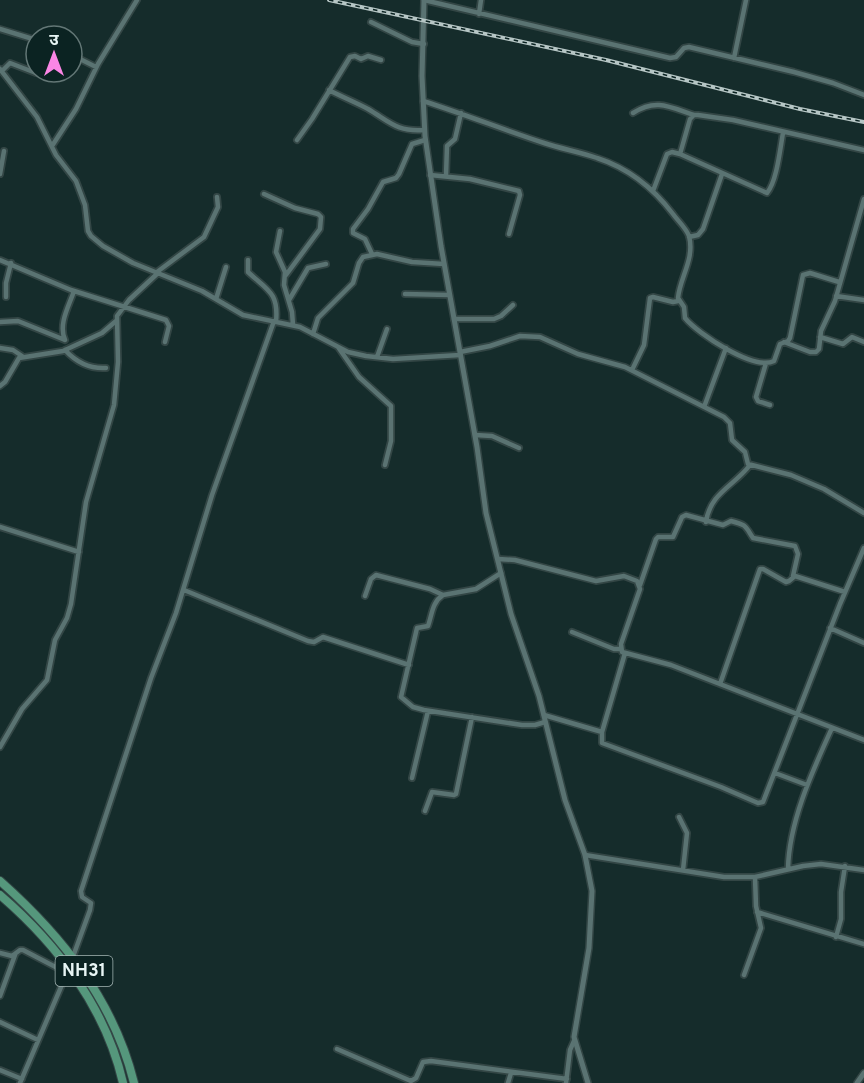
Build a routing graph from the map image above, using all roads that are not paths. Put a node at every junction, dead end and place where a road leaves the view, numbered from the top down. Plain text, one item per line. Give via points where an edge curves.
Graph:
1 (138, 0) edge
2 (426, 0) edge
3 (481, 0) edge
4 (746, 0) edge
5 (479, 14) junction
6 (371, 22) dead end
7 (0, 29) edge
8 (24, 36) edge
9 (424, 44) junction
10 (734, 58) junction
11 (381, 60) dead end
12 (84, 61) edge
13 (96, 67) junction
14 (24, 68) edge
15 (1, 70) edge
16 (329, 90) junction
17 (864, 95) edge
18 (423, 101) junction
19 (462, 113) junction
20 (633, 113) dead end
21 (694, 115) junction
22 (424, 130) junction
23 (783, 133) junction
24 (297, 140) dead end
25 (425, 140) junction
26 (52, 146) junction
27 (864, 150) edge
28 (4, 151) dead end
29 (680, 154) junction
30 (0, 174) edge
31 (722, 174) junction
32 (430, 176) junction
33 (446, 176) junction
34 (652, 191) junction
35 (264, 194) dead end
36 (217, 197) dead end
37 (864, 200) edge
38 (857, 225) junction
39 (864, 227) edge
40 (280, 231) dead end
41 (509, 234) dead end
42 (689, 237) junction
43 (372, 254) junction
44 (0, 260) edge
45 (248, 260) dead end
46 (11, 263) junction
47 (326, 264) dead end
48 (444, 264) junction
49 (226, 267) dead end
50 (157, 273) junction
51 (285, 274) junction
52 (839, 282) junction
53 (74, 291) junction
54 (405, 294) dead end
55 (450, 295) junction
56 (836, 296) junction
57 (6, 297) dead end
58 (216, 299) junction
59 (289, 300) junction
60 (864, 300) edge
61 (678, 301) junction
62 (513, 305) dead end
63 (123, 306) junction
64 (454, 319) junction
65 (116, 321) junction
66 (0, 322) edge
67 (275, 322) junction
68 (292, 325) junction
69 (387, 329) dead end
70 (313, 334) junction
71 (820, 337) junction
72 (65, 340) junction
73 (165, 342) dead end
74 (784, 342) junction
75 (864, 342) edge
76 (71, 346) junction
77 (338, 347) junction
78 (0, 348) edge
79 (726, 348) junction
80 (65, 350) junction
81 (460, 353) junction
82 (22, 356) junction
83 (377, 357) junction
84 (766, 363) junction
85 (106, 368) dead end
86 (632, 370) junction
87 (0, 386) edge
88 (770, 405) dead end
89 (704, 407) junction
90 (475, 435) junction
91 (519, 448) dead end
92 (385, 465) dead end
93 (750, 465) junction
94 (864, 513) edge
95 (706, 522) junction
96 (0, 527) edge
97 (864, 548) edge
98 (79, 552) junction
99 (498, 559) junction
100 (501, 573) junction
101 (793, 576) junction
102 (640, 585) junction
103 (184, 590) junction
104 (845, 592) junction
105 (442, 595) junction
106 (365, 596) dead end
107 (830, 628) junction
108 (572, 632) dead end
109 (864, 643) edge
110 (623, 651) junction
111 (409, 665) junction
112 (720, 684) junction
113 (428, 711) junction
114 (797, 714) junction
115 (544, 715) junction
116 (472, 717) junction
117 (545, 722) junction
118 (832, 728) junction
119 (602, 732) junction
120 (864, 740) edge
121 (0, 747) edge
122 (775, 773) junction
123 (412, 778) dead end
124 (807, 785) junction
125 (425, 811) dead end
126 (679, 817) dead end
127 (585, 855) junction
128 (845, 866) junction
129 (788, 869) junction
130 (683, 870) junction
131 (864, 870) edge
132 (755, 877) junction
133 (0, 881) edge
134 (0, 895) edge
135 (758, 912) junction
136 (836, 937) junction
137 (864, 944) edge
138 (0, 952) edge
139 (15, 955) junction
140 (73, 956) junction
141 (68, 970) junction
142 (744, 975) dead end
143 (0, 996) edge
144 (0, 1022) edge
145 (574, 1039) junction
146 (39, 1040) junction
147 (337, 1048) dead end
148 (0, 1070) edge
149 (511, 1073) junction
150 (864, 1073) edge
151 (21, 1081) edge
152 (566, 1081) edge
153 (860, 1081) edge
154 (415, 1082) edge
155 (123, 1083) edge
156 (134, 1083) edge
157 (508, 1083) edge
158 (588, 1083) edge

1 - 13 street
2 - 5 street
2 - 9 street
3 - 5 street
4 - 10 street
5 - 10 street via 670,58 688,47
6 - 9 street
7 - 8 street
9 - 18 street
10 - 17 street via 823,80
11 - 16 street via 352,56
12 - 13 street
13 - 26 street
14 - 15 street via 10,63
15 - 26 street via 37,117
16 - 22 street via 394,126
16 - 24 street
18 - 19 street
18 - 22 street
19 - 33 street via 455,139 447,146
19 - 34 street via 608,162
20 - 21 street via 651,104
21 - 23 street
21 - 29 street
22 - 25 street
23 - 27 street
23 - 31 street via 769,192
25 - 32 street
25 - 43 street via 411,144 399,174 382,182 369,209 353,229 353,233 365,239
26 - 50 street via 80,190 91,237
28 - 30 street
29 - 31 street
29 - 34 street via 668,154
31 - 42 street via 703,229
32 - 33 street
32 - 48 street
33 - 41 street via 519,191
34 - 42 street
35 - 51 street via 321,217 320,229
36 - 50 street via 218,207 204,237
37 - 38 street
38 - 39 street
38 - 52 street
40 - 51 street via 276,252
42 - 61 street via 689,262
43 - 48 street
43 - 70 street via 361,259 353,283 318,318
44 - 46 street
45 - 67 street via 248,272 274,297
46 - 53 street
46 - 57 street
47 - 59 street via 308,268
48 - 55 street
49 - 58 street
50 - 58 street
50 - 63 street
51 - 59 street
52 - 56 street
52 - 74 street via 810,273 803,275 790,338
53 - 63 street
53 - 72 street via 63,321
54 - 55 street
55 - 64 street
56 - 60 street
56 - 71 street
58 - 67 street via 243,315
59 - 68 street
61 - 79 street via 686,320
61 - 86 street via 650,298 644,345
62 - 64 street via 494,320
63 - 65 street
63 - 73 street via 167,321
64 - 81 street
65 - 76 street via 102,333
65 - 98 street via 114,405 86,502
66 - 72 street via 18,321
67 - 68 street
67 - 103 street via 212,495
68 - 70 street
69 - 83 street
70 - 77 street
71 - 74 street via 815,352
71 - 75 street via 840,344 852,337
72 - 76 street
74 - 84 street via 774,361
76 - 80 street
77 - 83 street
77 - 92 street via 359,376 392,406 391,441
78 - 82 street
79 - 84 street
79 - 89 street
80 - 82 street
80 - 85 street via 88,367
81 - 83 street via 418,359
81 - 86 street via 533,335
81 - 90 street
82 - 87 street
84 - 88 street via 756,397
86 - 89 street
89 - 93 street via 728,420 732,440 745,452
90 - 91 street via 492,436
90 - 99 street via 486,513
93 - 94 street via 791,475
93 - 95 street via 709,506
95 - 101 street via 744,524 753,538 795,546 798,557
95 - 102 street via 684,515 673,537 657,538
96 - 98 street
97 - 104 street
98 - 121 street via 71,604 55,640 49,677 22,709
99 - 100 street
99 - 102 street via 596,581 624,576
100 - 105 street via 476,589
100 - 115 street
101 - 104 street
101 - 112 street via 787,582 760,569
102 - 110 street
103 - 111 street via 308,641 323,637
103 - 140 street via 81,891 91,906
104 - 107 street
105 - 106 street via 374,575
105 - 111 street via 428,626 417,628
107 - 109 street
107 - 114 street
108 - 110 street
110 - 112 street
110 - 119 street
111 - 113 street via 401,697 413,707
112 - 114 street
113 - 116 street
113 - 123 street
114 - 118 street
114 - 122 street
115 - 117 street
115 - 119 street
116 - 117 street via 530,725
116 - 125 street via 457,792 430,793
117 - 127 street
118 - 120 street
118 - 124 street
119 - 122 street via 604,745 758,803 765,801
122 - 124 street
124 - 129 street via 791,842
126 - 130 street via 687,833
127 - 130 street
127 - 145 street via 593,905
128 - 129 street via 821,864
128 - 131 street
128 - 136 street
129 - 132 street
130 - 132 street
132 - 135 street
133 - 140 highway, NH31
134 - 141 highway, NH31 via 35,929
135 - 136 street
135 - 142 street via 759,934
136 - 137 street
138 - 139 street
139 - 141 street via 23,950
139 - 143 street
140 - 141 street
140 - 156 highway, NH31 via 116,1029
141 - 146 street
141 - 155 highway, NH31 via 86,993 107,1033
144 - 146 street
145 - 152 street
145 - 158 street
146 - 151 street
147 - 154 street
148 - 151 street
149 - 152 street
149 - 154 street via 426,1061
149 - 157 street
150 - 153 street

